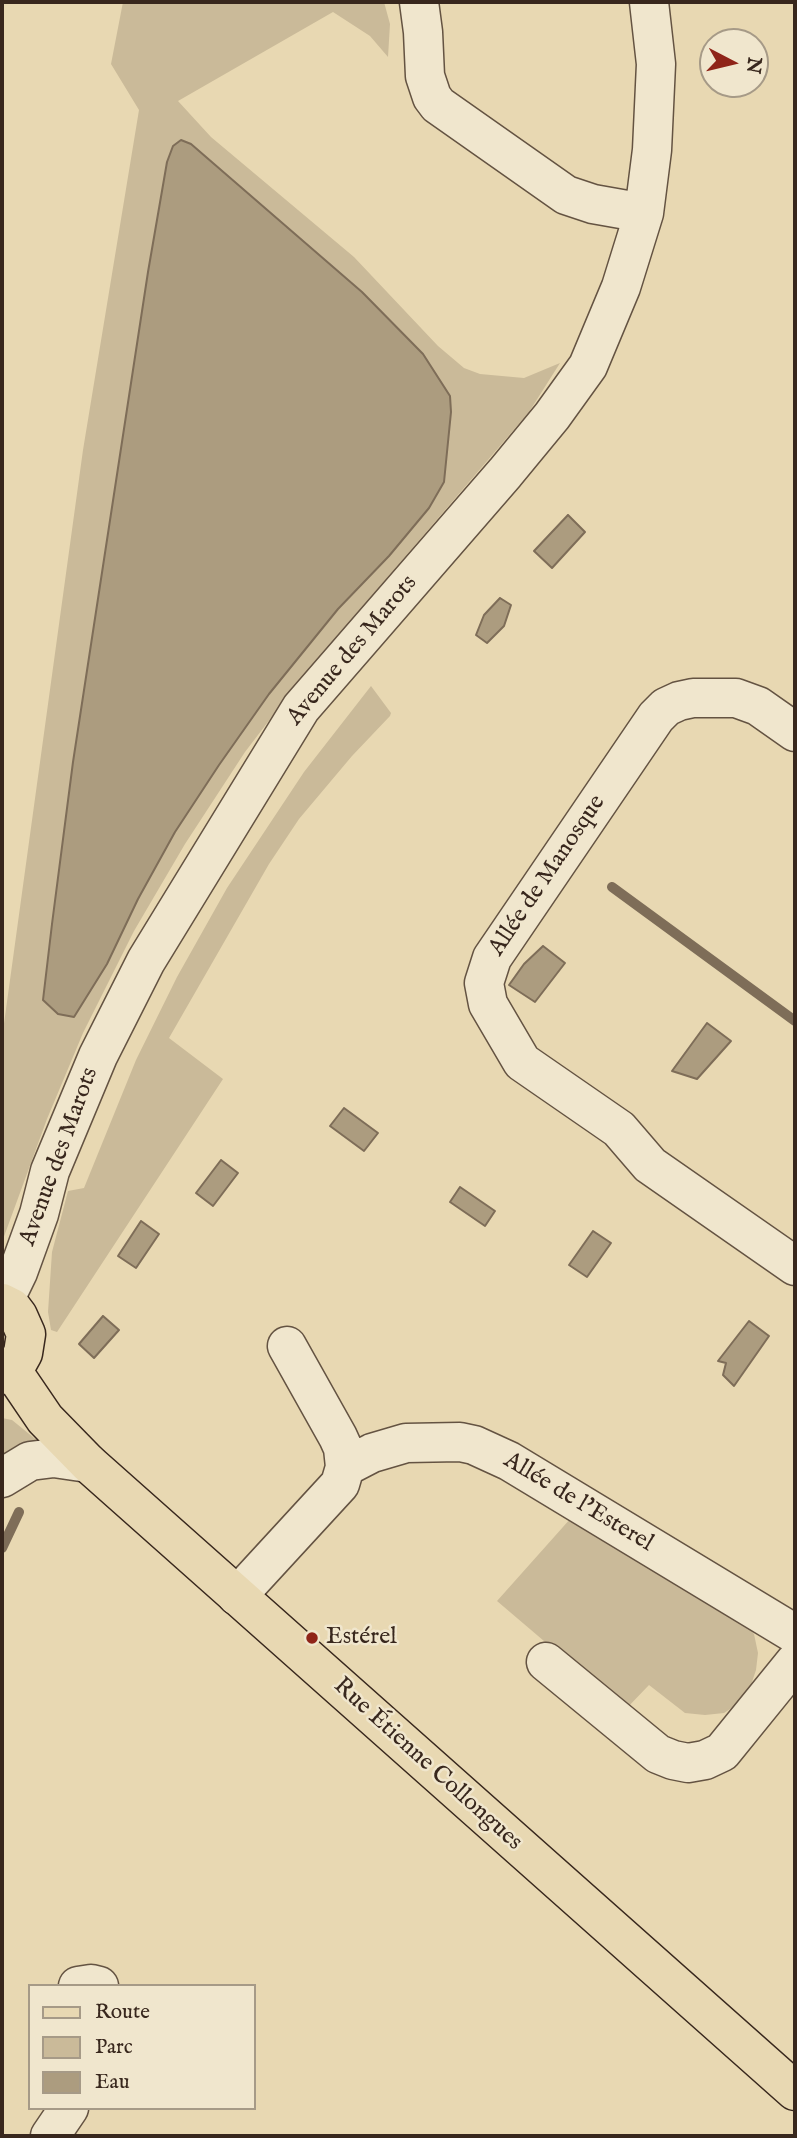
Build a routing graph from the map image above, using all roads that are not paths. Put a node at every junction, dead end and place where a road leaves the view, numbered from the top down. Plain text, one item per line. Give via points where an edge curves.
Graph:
1 (419, 2) edge
2 (649, 2) edge
3 (644, 213) junction
4 (795, 732) edge
5 (795, 1266) edge
6 (2, 1303) edge
7 (288, 1346) dead end
8 (7, 1372) edge
9 (88, 1463) junction
10 (345, 1467) junction
11 (2, 1478) edge
12 (237, 1597) junction
13 (795, 1634) edge
14 (795, 1661) edge
15 (546, 1662) dead end
16 (795, 2091) edge
17 (68, 2110) edge
18 (50, 2136) edge

1 - 3 street via 425,76 438,105 566,195
2 - 3 street, Avenue des Marots via 656,64
3 - 6 street, Avenue des Marots via 621,287 588,366 505,473 301,708 146,961 98,1056 50,1171 18,1272
4 - 5 street, Allée de Manosque via 758,706 736,698 693,698 666,708 492,958 484,983 491,1010 522,1062 619,1129 650,1165
6 - 8 main road via 18,1316 26,1334 23,1353
7 - 10 street via 338,1437
8 - 9 main road, Rue Étienne Collongues
9 - 11 street via 54,1458 30,1461
9 - 12 main road, Rue Étienne Collongues
10 - 12 street via 340,1484
10 - 13 street, Allée de l'Esterel via 406,1443 474,1445 509,1461
12 - 16 main road, Rue Étienne Collongues
14 - 15 street via 722,1752 688,1763 659,1754
17 - 18 street

